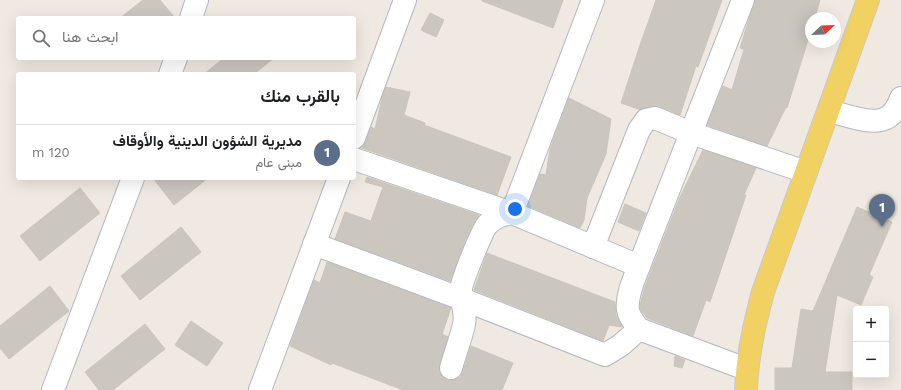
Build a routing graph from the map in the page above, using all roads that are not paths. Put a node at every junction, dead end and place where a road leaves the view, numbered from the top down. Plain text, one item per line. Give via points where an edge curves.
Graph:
1 (197, 0) edge
2 (405, 0) edge
3 (593, 0) edge
4 (743, 0) edge
5 (868, 0) edge
6 (192, 16) edge
7 (175, 60) edge
8 (171, 72) edge
9 (901, 98) edge
10 (829, 111) junction
11 (893, 123) edge
12 (356, 133) edge
13 (691, 133) junction
14 (356, 160) edge
15 (806, 172) junction
16 (132, 180) edge
17 (338, 180) edge
18 (512, 213) junction
19 (314, 244) junction
20 (593, 247) junction
21 (639, 266) junction
22 (462, 299) junction
23 (639, 329) junction
24 (451, 368) dead end
25 (746, 379) edge
26 (53, 390) edge
27 (260, 390) edge

1 - 6 street
2 - 12 street
3 - 18 street
4 - 13 street
5 - 10 main road
7 - 8 street
9 - 11 street
10 - 11 street via 868,121
10 - 15 main road
13 - 15 street
13 - 20 street via 655,118 646,120 636,136
13 - 21 street
14 - 18 street
15 - 25 main road via 763,292 754,327
16 - 26 street
17 - 19 street
18 - 20 street
18 - 22 street via 496,217 487,225 462,284
19 - 22 street
19 - 27 street
20 - 21 street
21 - 23 street via 628,310 632,321
22 - 23 street via 605,355
22 - 24 street via 465,310 464,324
23 - 25 street

